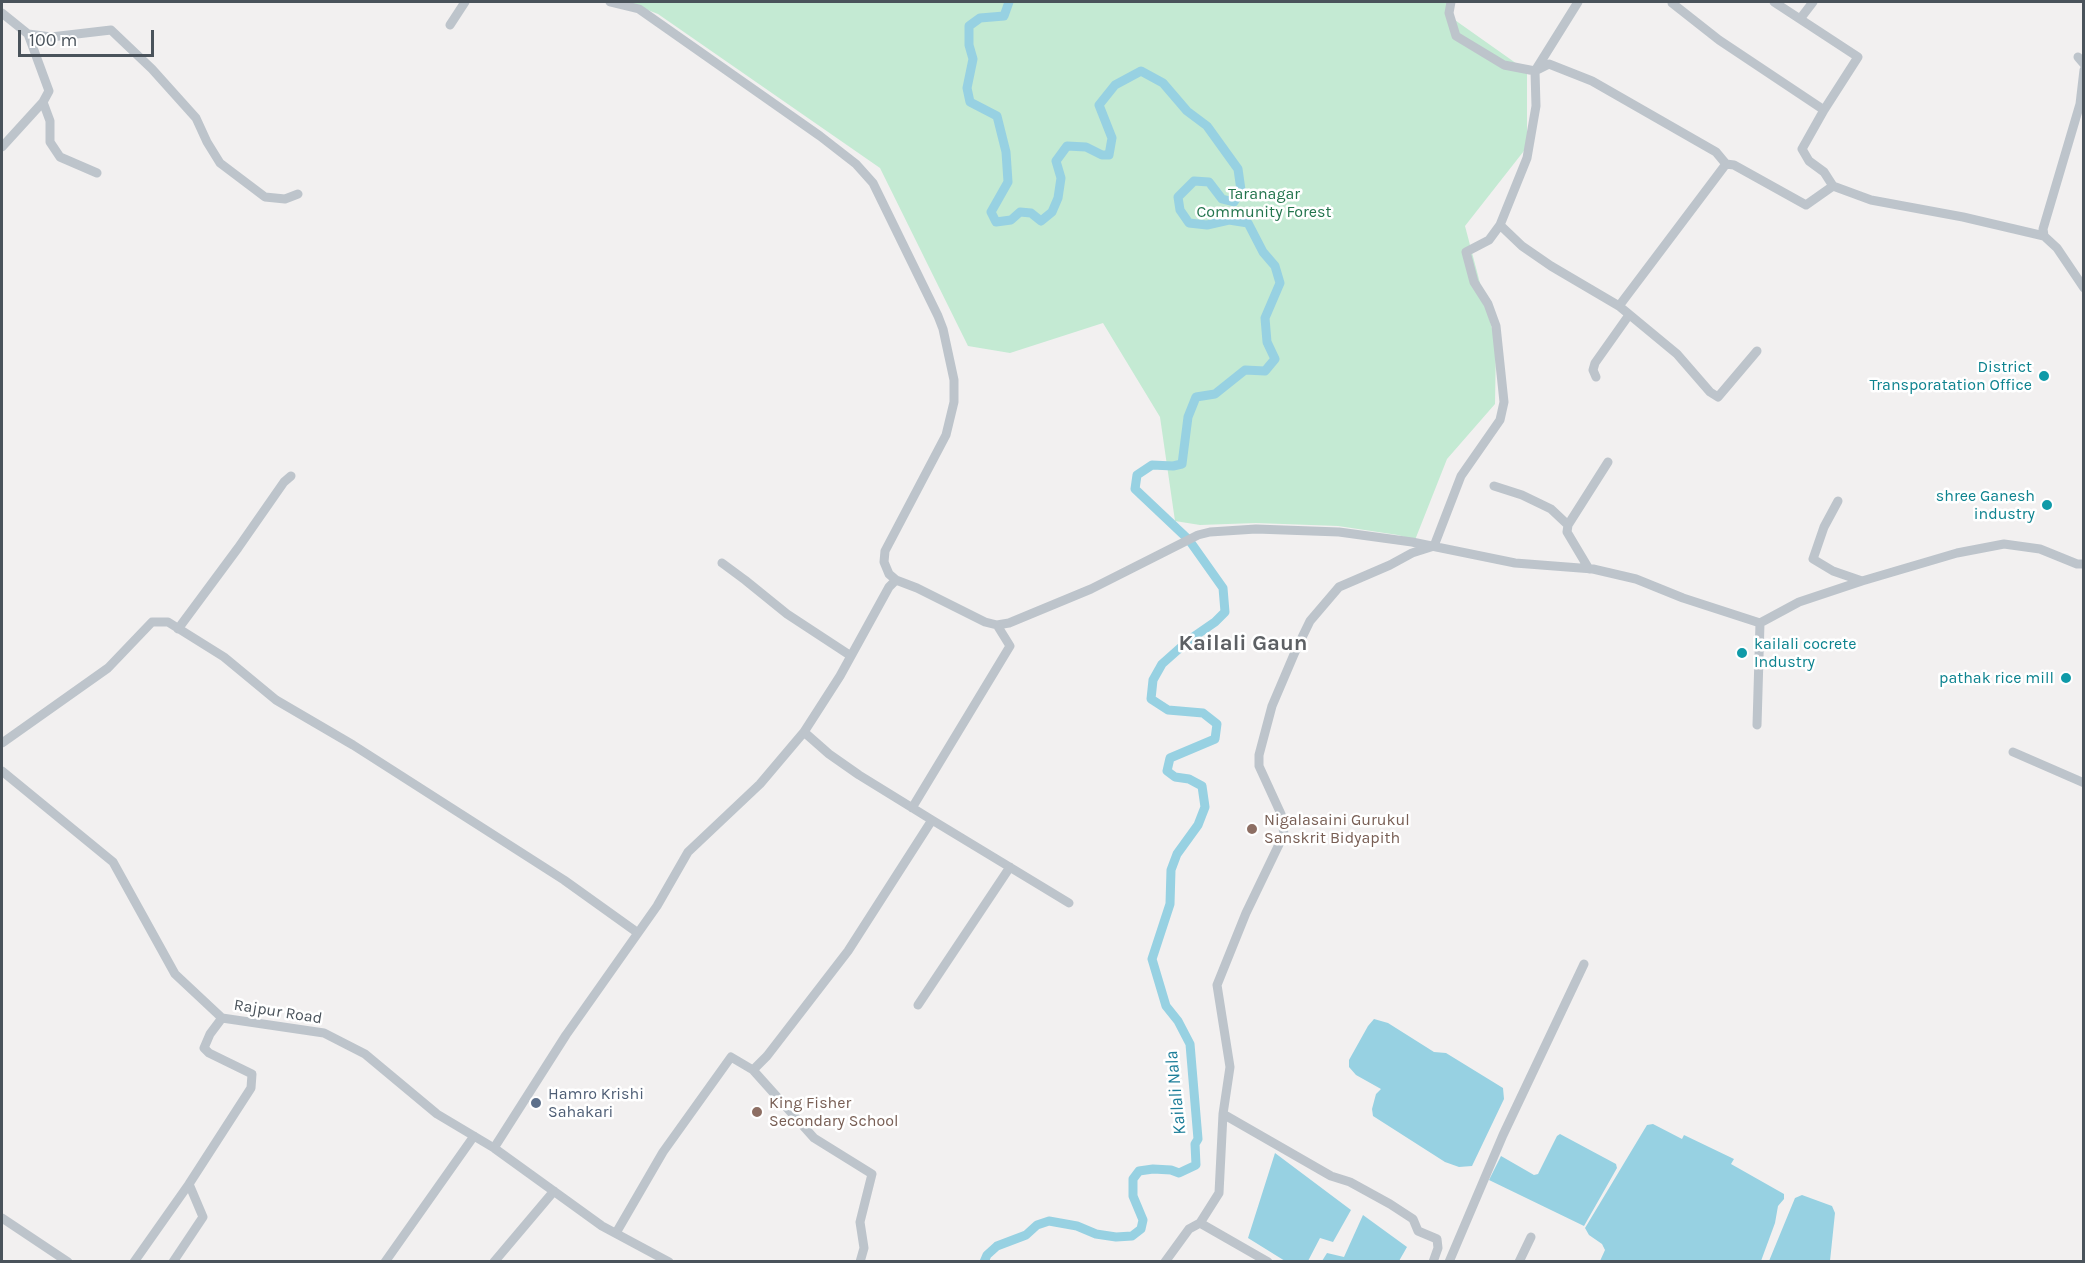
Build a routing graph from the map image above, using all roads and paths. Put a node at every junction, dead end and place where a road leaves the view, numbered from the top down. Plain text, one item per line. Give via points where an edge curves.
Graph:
1 (465, 2) edge
2 (610, 2) edge
3 (1451, 2) edge
4 (1578, 2) edge
5 (1774, 2) edge
6 (1813, 2) edge
7 (1672, 3) dead end
8 (2, 13) edge
9 (1800, 19) junction
10 (450, 25) dead end
11 (28, 34) junction
12 (2084, 70) edge
13 (1536, 71) junction
14 (43, 102) junction
15 (1824, 110) junction
16 (2, 147) edge
17 (1726, 164) junction
18 (97, 173) dead end
19 (1833, 186) junction
20 (298, 194) dead end
21 (1500, 225) junction
22 (2044, 236) junction
23 (2084, 288) edge
24 (1619, 306) junction
25 (1629, 315) junction
26 (1757, 351) dead end
27 (1596, 377) dead end
28 (1608, 462) dead end
29 (291, 476) dead end
30 (1494, 486) dead end
31 (1838, 501) dead end
32 (1568, 525) junction
33 (1434, 546) junction
34 (722, 563) dead end
35 (2084, 564) edge
36 (1589, 569) junction
37 (896, 580) junction
38 (1862, 581) junction
39 (1760, 623) junction
40 (996, 625) junction
41 (178, 629) junction
42 (851, 656) junction
43 (1756, 725) dead end
44 (804, 732) junction
45 (2, 743) edge
46 (2013, 752) dead end
47 (2, 771) edge
48 (2084, 783) edge
49 (912, 808) junction
50 (932, 820) junction
51 (1010, 867) junction
52 (1069, 903) dead end
53 (638, 933) junction
54 (1584, 964) dead end
55 (918, 1005) dead end
56 (222, 1018) junction
57 (753, 1070) junction
58 (1223, 1114) junction
59 (474, 1136) junction
60 (494, 1148) junction
61 (189, 1184) junction
62 (554, 1191) junction
63 (2, 1218) edge
64 (1200, 1223) junction
65 (616, 1233) junction
66 (1531, 1237) dead end
67 (68, 1262) edge
68 (134, 1262) edge
69 (173, 1262) edge
70 (385, 1262) edge
71 (494, 1262) edge
72 (669, 1262) edge
73 (860, 1262) edge
74 (1165, 1262) edge
75 (1268, 1262) edge
76 (1433, 1262) edge
77 (1449, 1262) edge
78 (1519, 1262) edge

1 - 10 street
2 - 37 street via 639,9 820,136 873,183 938,316 954,380 954,402 946,435 885,551 884,562
3 - 13 street via 1449,13 1456,36 1504,65
4 - 13 street
5 - 9 street
6 - 9 street
7 - 15 street via 1719,40
8 - 11 street
9 - 15 street via 1858,57
11 - 14 street via 48,85
11 - 20 street via 51,37 111,30 196,118 220,163 265,197 285,199
12 - 22 street via 2080,104
13 - 17 street via 1549,64 1592,81 1716,152
13 - 21 street via 1536,106 1527,158
14 - 16 street
14 - 18 street via 50,121 50,142 60,157
15 - 19 street via 1802,149
17 - 19 street via 1806,204
17 - 24 street
19 - 22 street via 1871,200
21 - 24 street via 1551,266
21 - 33 street via 1489,240 1466,252 1474,282 1496,326 1504,402 1500,420 1461,476
22 - 23 street
24 - 25 street
25 - 26 street via 1677,354 1718,397
25 - 27 street via 1595,363
28 - 32 street
29 - 41 street
30 - 32 street via 1551,509
31 - 38 street via 1813,559
32 - 36 street via 1567,532
33 - 36 street via 1515,563
33 - 40 street via 1339,531 1210,532 1091,589
33 - 58 street via 1339,587 1310,621 1272,706 1259,766 1281,814 1284,834 1217,985 1230,1067
34 - 42 street via 787,614
35 - 38 street via 2040,549 2004,544 1957,553
36 - 39 street via 1636,579
37 - 40 street
37 - 42 street
38 - 39 street via 1799,602
39 - 43 street
40 - 49 street via 1010,646
41 - 45 street via 168,622 152,621 108,668
41 - 53 street via 224,657 276,700 564,880
42 - 44 street
44 - 49 street via 859,776
44 - 53 street via 760,784 688,852
46 - 48 street
47 - 56 street, Rajpur Road via 113,862 175,974
49 - 50 street
50 - 51 street
50 - 57 street via 848,951
51 - 52 street
51 - 55 street
53 - 60 street via 566,1035
54 - 77 street via 1503,1135
56 - 59 street, Rajpur Road via 324,1033 364,1054 437,1114
56 - 61 street via 204,1048 252,1074 251,1088
57 - 65 street via 731,1057 663,1152
57 - 73 street via 814,1138 873,1174 860,1222 864,1248
58 - 64 street via 1219,1193
58 - 76 street via 1413,1220 1418,1231 1437,1239
59 - 60 street, Rajpur Road
59 - 70 street
60 - 62 street, Rajpur Road
61 - 68 street
61 - 69 street via 203,1217
62 - 65 street, Rajpur Road
62 - 71 street
63 - 67 street
64 - 74 street via 1189,1228
64 - 75 street
65 - 72 street, Rajpur Road
66 - 78 street

